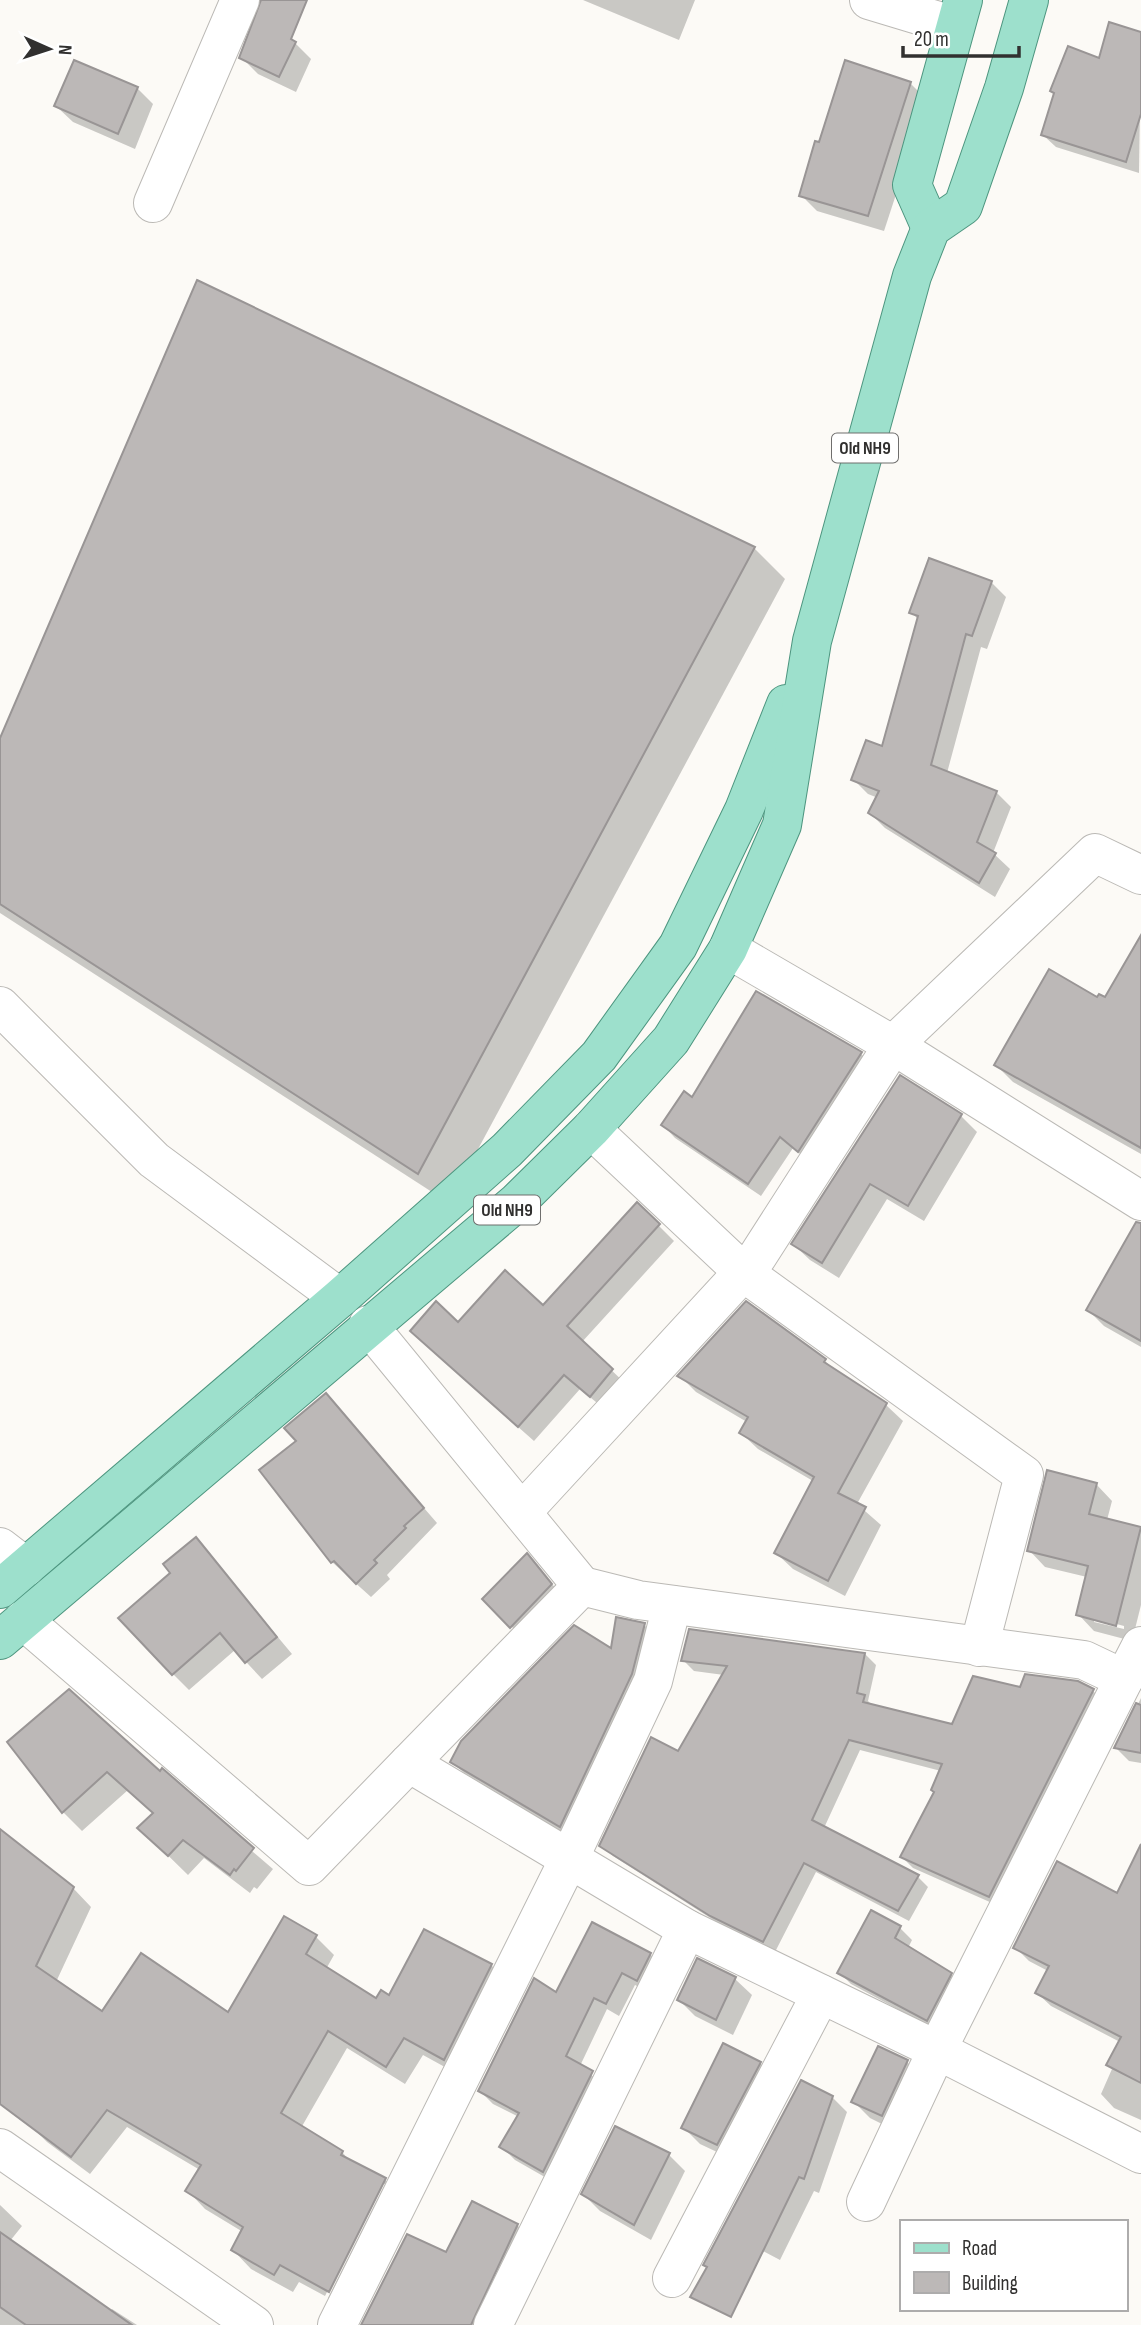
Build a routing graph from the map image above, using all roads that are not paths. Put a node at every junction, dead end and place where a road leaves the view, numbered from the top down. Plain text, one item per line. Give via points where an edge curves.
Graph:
1 (240, 0) edge
2 (869, 0) edge
3 (1029, 0) edge
4 (959, 13) edge
5 (153, 203) dead end
6 (931, 228) junction
7 (815, 631) junction
8 (1141, 875) edge
9 (728, 949) junction
10 (0, 1006) edge
11 (894, 1045) junction
12 (591, 1129) junction
13 (1141, 1201) edge
14 (743, 1272) junction
15 (340, 1298) junction
16 (368, 1325) junction
17 (522, 1512) junction
18 (9, 1567) edge
19 (582, 1586) junction
20 (671, 1605) junction
21 (12, 1630) edge
22 (1141, 1646) edge
23 (979, 1647) junction
24 (1124, 1679) junction
25 (410, 1763) junction
26 (569, 1859) junction
27 (687, 1929) junction
28 (821, 1994) junction
29 (937, 2050) junction
30 (0, 2148) edge
31 (1141, 2154) edge
32 (866, 2202) dead end
33 (672, 2278) dead end
34 (254, 2325) edge
35 (337, 2325) edge
36 (493, 2325) edge

1 - 5 street
2 - 4 street
3 - 6 main road via 963,206
4 - 6 main road via 912,185
6 - 7 main road, Old NH9 via 912,276
7 - 9 main road, Old NH9 via 782,825
7 - 15 main road, Old NH9 via 744,810 678,946 598,1056 507,1150
8 - 11 street via 1096,853
9 - 11 street
9 - 12 main road, Old NH9 via 671,1040
10 - 15 street via 154,1160
11 - 13 street
11 - 14 street
12 - 14 street
12 - 16 main road, Old NH9 via 517,1202
14 - 17 street
14 - 23 street via 1024,1475
15 - 18 main road, Old NH9
16 - 17 street
16 - 21 main road, Old NH9
17 - 19 street
19 - 20 street
19 - 25 street
20 - 23 street
20 - 26 street via 653,1681
21 - 25 street via 309,1866
22 - 24 street
23 - 24 street via 1084,1660
24 - 29 street
25 - 26 street
26 - 27 street
26 - 35 street
27 - 28 street
27 - 36 street
28 - 29 street
28 - 33 street
29 - 31 street
29 - 32 street
30 - 34 street

